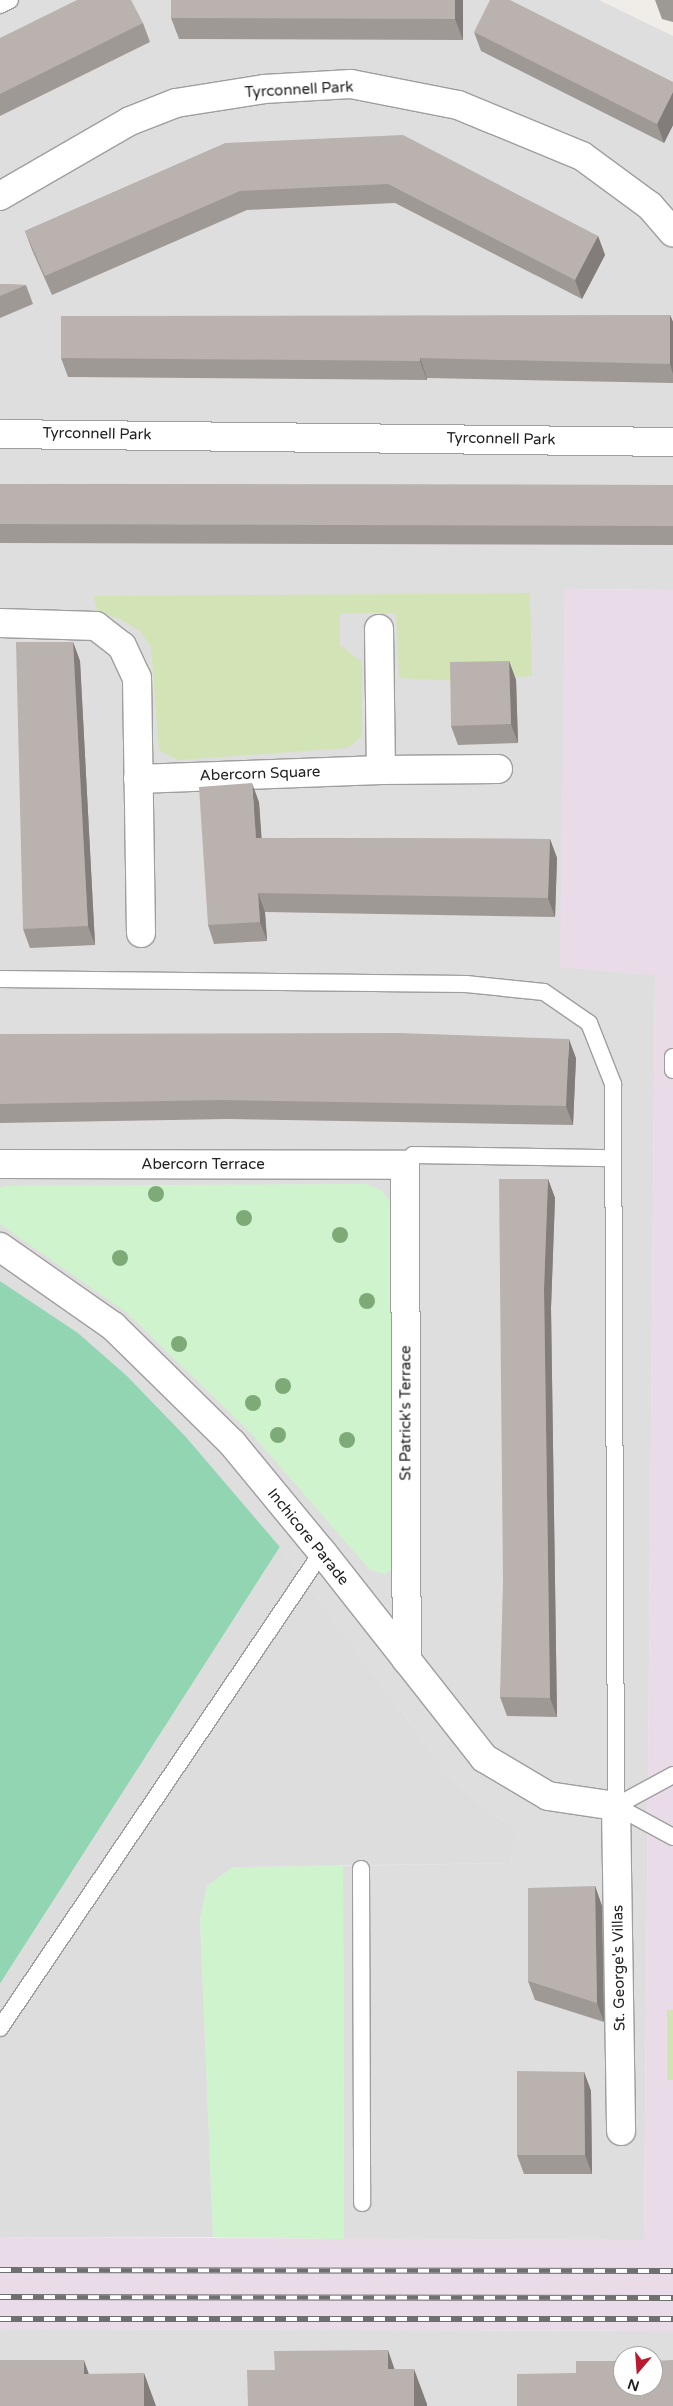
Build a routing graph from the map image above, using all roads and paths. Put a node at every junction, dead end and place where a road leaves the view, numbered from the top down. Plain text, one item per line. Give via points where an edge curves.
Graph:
1 (10, 0) edge
2 (0, 5) edge
3 (0, 196) edge
4 (673, 232) edge
5 (0, 434) edge
6 (673, 442) edge
7 (0, 623) edge
8 (379, 629) dead end
9 (498, 769) dead end
10 (381, 770) junction
11 (138, 779) junction
12 (141, 933) dead end
13 (0, 979) edge
14 (673, 1057) edge
15 (673, 1070) edge
16 (613, 1158) junction
17 (0, 1164) edge
18 (405, 1165) junction
19 (0, 1247) edge
20 (322, 1552) junction
21 (407, 1660) junction
22 (673, 1775) edge
23 (616, 1806) junction
24 (673, 1837) edge
25 (361, 1869) dead end
26 (0, 2028) edge
27 (622, 2131) dead end
28 (362, 2204) dead end

1 - 2 lane
3 - 4 street, Tyrconnell Park via 130,121 176,103 264,89 351,84 458,104 582,156 650,206
5 - 6 street, Tyrconnell Park
7 - 11 street via 96,626 122,646 137,678
8 - 10 street
9 - 10 street, Abercorn Square
10 - 11 street, Abercorn Square
11 - 12 street
13 - 16 lane via 466,984 544,992 590,1023 613,1084
14 - 15 lane
16 - 18 lane via 414,1155
16 - 23 lane
17 - 18 street, Abercorn Terrace
18 - 21 street, St Patrick's Terrace
19 - 20 street, Inchicore Parade via 113,1326 232,1443
20 - 21 street, Inchicore Parade
20 - 26 lane
21 - 23 street, Inchicore Parade via 484,1758 548,1796
22 - 23 lane
23 - 24 lane
23 - 27 street, St. George's Villas
25 - 28 lane

